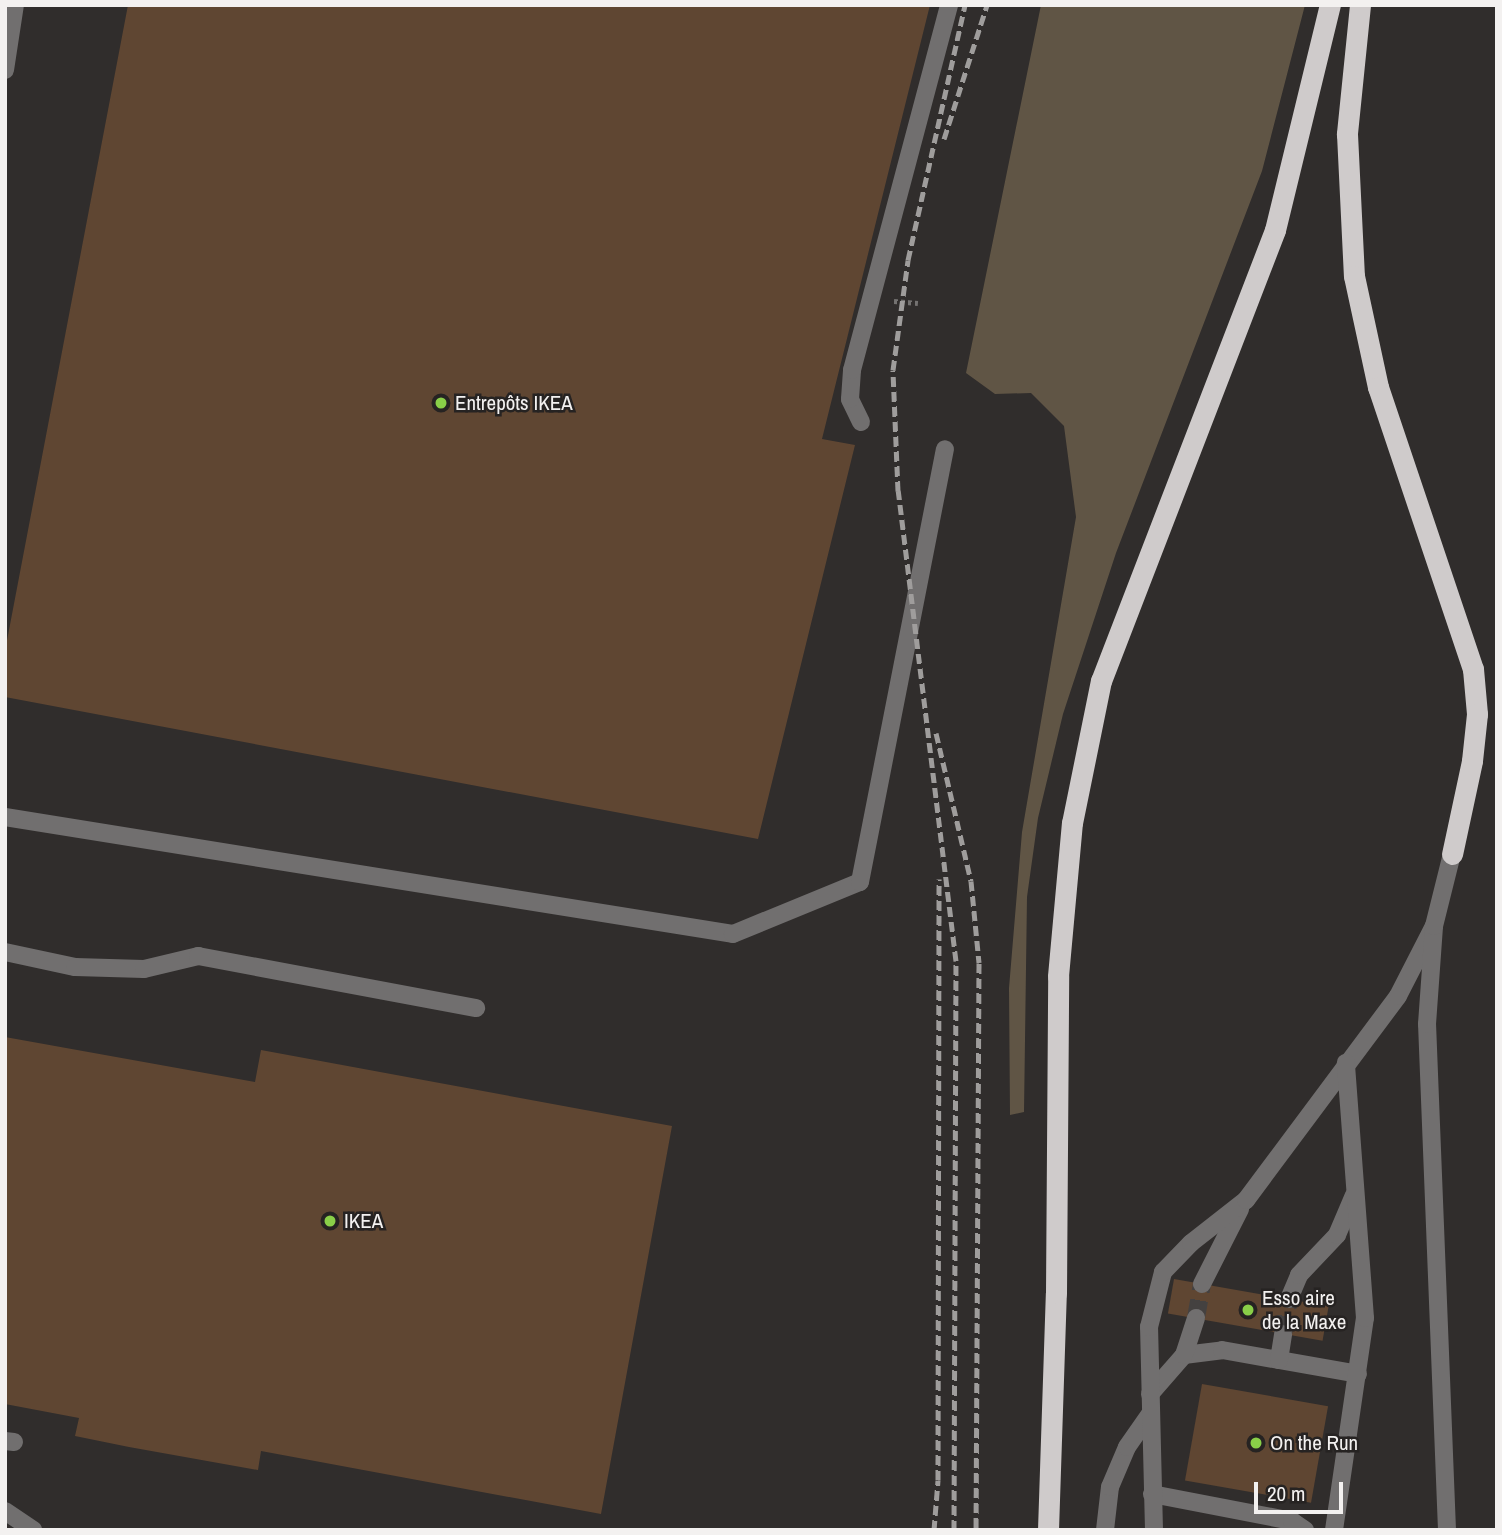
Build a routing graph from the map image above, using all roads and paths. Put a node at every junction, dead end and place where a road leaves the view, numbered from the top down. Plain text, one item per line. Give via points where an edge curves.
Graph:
1 (15, 5) edge
2 (949, 5) edge
3 (1330, 5) edge
4 (1360, 5) edge
5 (5, 70) edge
6 (861, 422) dead end
7 (945, 449) dead end
8 (5, 817) edge
9 (1452, 855) joint
10 (1434, 926) junction
11 (5, 952) edge
12 (476, 1008) dead end
13 (1346, 1063) junction
14 (1356, 1192) junction
15 (1246, 1200) junction
16 (1202, 1284) tunnel mouth
17 (1289, 1299) tunnel mouth
18 (1196, 1318) tunnel mouth
19 (1283, 1334) tunnel mouth
20 (1184, 1355) junction
21 (1279, 1360) junction
22 (1358, 1374) junction
23 (1150, 1394) junction
24 (1150, 1414) junction
25 (1152, 1494) junction
26 (5, 1511) edge
27 (33, 1530) edge
28 (1048, 1530) edge
29 (1105, 1530) edge
30 (1154, 1530) edge
31 (1305, 1530) edge
32 (1334, 1530) edge
33 (1447, 1530) edge

1 - 5 lane
2 - 6 lane via 852,370 850,398
3 - 28 highway via 1275,230 1101,681 1072,823 1058,975 1056,1293
4 - 9 highway via 1347,134 1354,276 1378,387 1473,669 1477,714 1472,761
7 - 8 lane via 860,882 733,934
9 - 10 lane
10 - 13 lane via 1398,996
10 - 33 lane via 1427,1024
11 - 12 lane via 75,967 144,969 198,956
13 - 14 lane
13 - 15 lane
14 - 17 lane via 1337,1235 1299,1275
14 - 22 lane via 1365,1318
15 - 16 lane
15 - 23 lane via 1191,1243 1163,1272 1149,1327
18 - 20 lane
19 - 21 lane
20 - 21 lane via 1222,1350
20 - 23 lane
21 - 22 lane
22 - 32 lane
23 - 24 lane
24 - 25 lane
24 - 29 lane via 1127,1447 1110,1486
25 - 30 lane
25 - 31 lane via 1292,1521
26 - 27 lane

